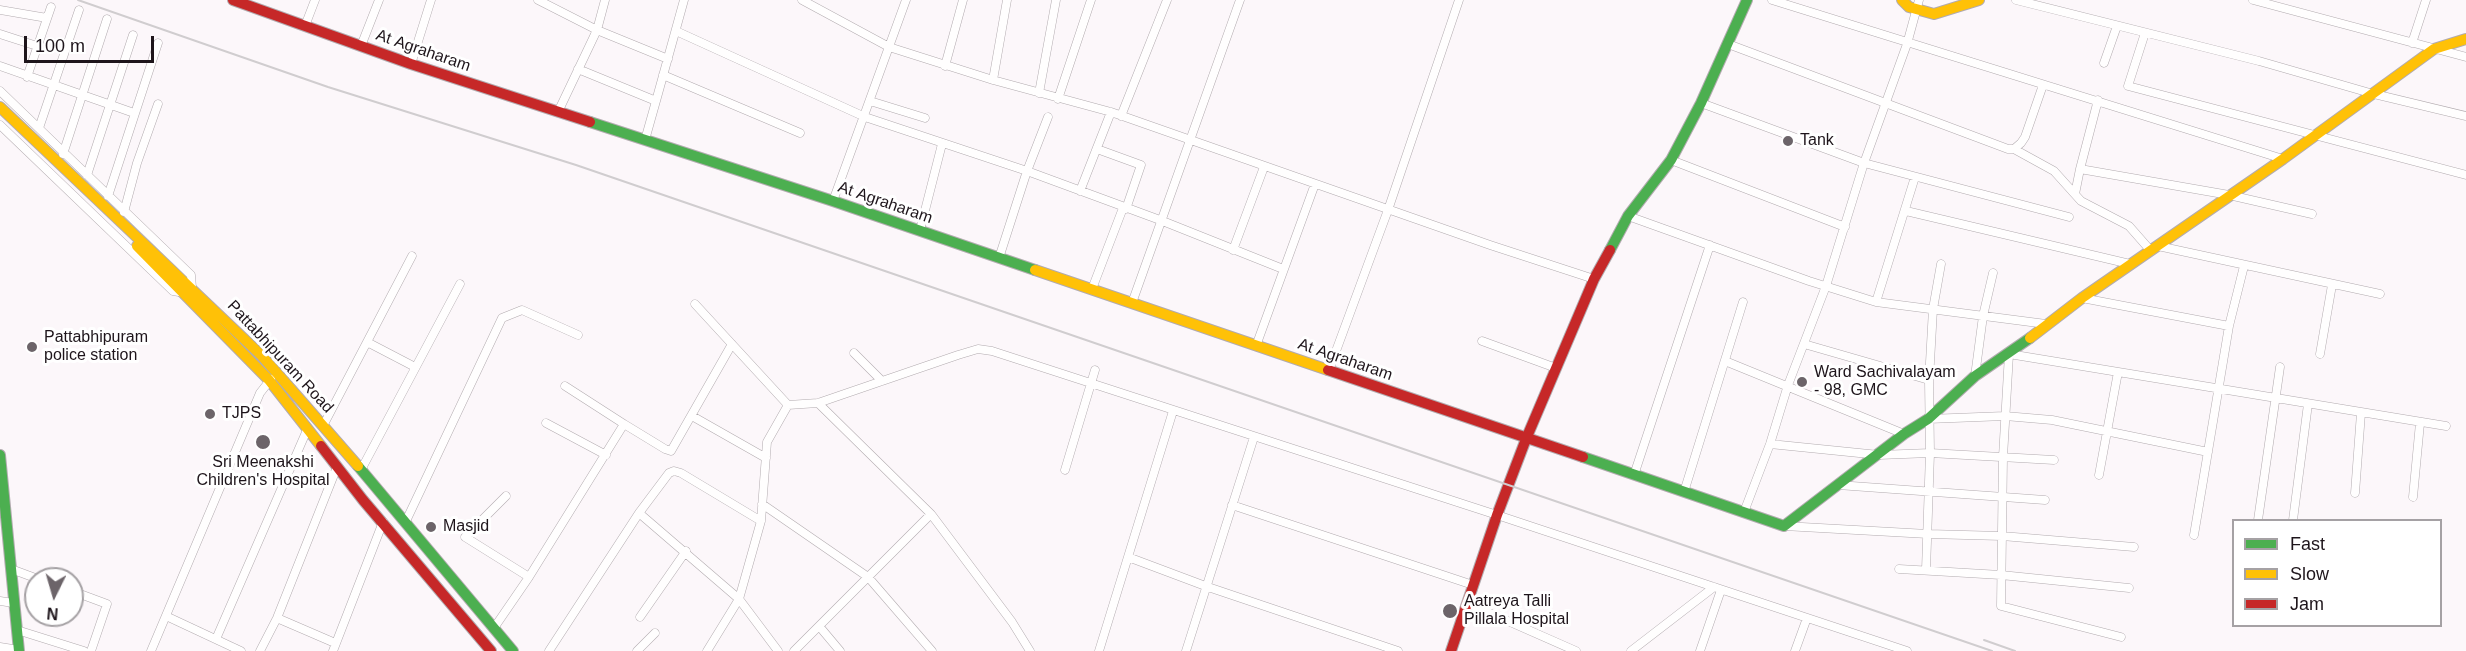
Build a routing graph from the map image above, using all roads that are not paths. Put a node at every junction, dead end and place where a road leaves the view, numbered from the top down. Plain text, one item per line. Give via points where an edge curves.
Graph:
1 (233, 0) edge
2 (315, 0) edge
3 (379, 0) edge
4 (431, 0) edge
5 (538, 0) edge
6 (605, 0) edge
7 (684, 0) edge
8 (802, 0) edge
9 (906, 0) edge
10 (963, 0) edge
11 (1007, 0) edge
12 (1056, 0) edge
13 (1091, 0) edge
14 (1167, 0) edge
15 (1240, 0) edge
16 (1459, 0) edge
17 (1747, 0) edge
18 (1772, 0) edge
19 (1902, 0) edge
20 (1979, 0) edge
21 (2016, 0) edge
22 (2253, 0) edge
23 (2426, 0) edge
24 (249, 3) edge
25 (1918, 5) edge
26 (51, 7) dead end
27 (0, 10) edge
28 (79, 10) dead end
29 (47, 18) junction
30 (107, 19) dead end
31 (2117, 26) junction
32 (305, 27) junction
33 (597, 30) junction
34 (676, 31) junction
35 (2145, 33) junction
36 (0, 34) edge
37 (133, 35) dead end
38 (2465, 36) edge
39 (158, 43) dead end
40 (2412, 43) junction
41 (1728, 44) junction
42 (1907, 44) junction
43 (37, 46) junction
44 (361, 46) junction
45 (889, 47) junction
46 (2434, 49) junction
47 (2466, 57) edge
48 (668, 59) junction
49 (2104, 63) dead end
50 (411, 64) junction
51 (0, 66) edge
52 (945, 66) junction
53 (578, 69) junction
54 (663, 75) junction
55 (27, 77) junction
56 (993, 80) junction
57 (2043, 85) junction
58 (52, 86) junction
59 (0, 91) edge
60 (1039, 93) junction
61 (2370, 93) junction
62 (81, 96) junction
63 (1058, 99) junction
64 (870, 100) junction
65 (2098, 100) junction
66 (656, 101) junction
67 (1701, 103) junction
68 (158, 104) dead end
69 (1885, 104) junction
70 (109, 105) junction
71 (0, 110) edge
72 (558, 112) junction
73 (1111, 112) junction
74 (134, 113) junction
75 (1121, 116) junction
76 (2466, 116) edge
77 (865, 117) junction
78 (1048, 117) dead end
79 (925, 118) dead end
80 (0, 125) edge
81 (39, 128) junction
82 (800, 133) dead end
83 (2313, 136) junction
84 (1189, 139) junction
85 (645, 140) junction
86 (942, 144) junction
87 (1097, 149) junction
88 (2014, 149) junction
89 (63, 154) junction
90 (2283, 159) junction
91 (1671, 160) junction
92 (1864, 163) junction
93 (1264, 167) junction
94 (2080, 170) junction
95 (1027, 171) junction
96 (87, 175) junction
97 (2466, 175) edge
98 (1916, 177) junction
99 (1315, 184) junction
100 (1080, 191) junction
101 (2075, 194) junction
102 (2229, 195) junction
103 (108, 196) junction
104 (833, 201) junction
105 (1124, 208) junction
106 (1388, 210) junction
107 (124, 212) junction
108 (1906, 212) junction
109 (2312, 214) dead end
110 (1628, 216) junction
111 (2068, 217) dead end
112 (1160, 220) junction
113 (1845, 227) junction
114 (920, 231) junction
115 (1710, 245) junction
116 (1233, 250) junction
117 (2151, 250) junction
118 (412, 256) dead end
119 (999, 258) junction
120 (1941, 264) dead end
121 (2130, 264) junction
122 (2244, 266) junction
123 (1283, 269) junction
124 (1993, 273) dead end
125 (1594, 279) junction
126 (460, 284) dead end
127 (2331, 285) junction
128 (1826, 286) junction
129 (188, 290) junction
130 (1092, 290) junction
131 (2380, 294) dead end
132 (2082, 298) junction
133 (1743, 302) dead end
134 (1876, 302) junction
135 (1132, 303) junction
136 (695, 304) dead end
137 (1933, 309) junction
138 (1983, 316) junction
139 (2046, 324) junction
140 (2229, 326) junction
141 (578, 335) dead end
142 (1482, 341) dead end
143 (367, 342) junction
144 (732, 344) junction
145 (1804, 344) junction
146 (1256, 346) junction
147 (854, 353) dead end
148 (2009, 354) junction
149 (2320, 354) dead end
150 (1725, 361) junction
151 (416, 367) junction
152 (2280, 367) dead end
153 (1556, 368) junction
154 (1095, 370) dead end
155 (1329, 370) junction
156 (2118, 372) junction
157 (279, 374) junction
158 (1975, 376) junction
159 (269, 380) junction
160 (1929, 380) junction
161 (882, 381) junction
162 (1090, 383) junction
163 (1788, 385) junction
164 (565, 386) dead end
165 (2219, 390) junction
166 (2275, 400) junction
167 (818, 403) junction
168 (2308, 404) junction
169 (788, 405) junction
170 (1173, 411) junction
171 (2361, 413) junction
172 (692, 416) junction
173 (2005, 417) junction
174 (1928, 419) junction
175 (546, 423) dead end
176 (2420, 423) junction
177 (624, 424) junction
178 (324, 426) junction
179 (2446, 426) dead end
180 (307, 430) junction
181 (2108, 431) junction
182 (1904, 434) junction
183 (1254, 437) junction
184 (1526, 439) junction
185 (1770, 444) junction
186 (2208, 452) junction
187 (1930, 453) junction
188 (0, 455) edge
189 (606, 455) junction
190 (1879, 455) junction
191 (2003, 457) junction
192 (766, 458) junction
193 (2054, 460) dead end
194 (337, 467) junction
195 (361, 470) junction
196 (1065, 470) dead end
197 (1634, 475) junction
198 (2099, 475) dead end
199 (1838, 485) junction
200 (1, 492) edge
201 (1684, 492) junction
202 (1928, 493) junction
203 (2355, 493) dead end
204 (506, 496) dead end
205 (2002, 497) junction
206 (2413, 497) dead end
207 (2045, 500) dead end
208 (762, 504) junction
209 (1232, 505) junction
210 (1744, 512) junction
211 (639, 513) junction
212 (931, 514) junction
213 (1497, 514) junction
214 (2258, 519) edge
215 (2293, 519) edge
216 (406, 521) junction
217 (762, 521) junction
218 (383, 522) junction
219 (1784, 526) junction
220 (1928, 534) junction
221 (2194, 535) dead end
222 (2002, 536) junction
223 (2134, 547) dead end
224 (4, 550) edge
225 (686, 551) junction
226 (1128, 557) junction
227 (11, 569) junction
228 (1899, 569) dead end
229 (1926, 570) junction
230 (24, 574) edge
231 (2001, 575) junction
232 (529, 577) junction
233 (868, 577) junction
234 (1473, 585) junction
235 (1208, 587) junction
236 (2129, 588) dead end
237 (1718, 589) junction
238 (84, 595) edge
239 (739, 599) junction
240 (0, 600) edge
241 (13, 603) junction
242 (1467, 603) junction
243 (166, 616) junction
244 (640, 617) dead end
245 (277, 618) junction
246 (1807, 618) junction
247 (819, 626) junction
248 (494, 628) junction
249 (17, 630) junction
250 (655, 633) dead end
251 (2121, 637) dead end
252 (216, 639) junction
253 (0, 647) edge
254 (334, 647) edge
255 (19, 650) edge
256 (84, 651) edge
257 (91, 651) edge
258 (151, 651) edge
259 (242, 651) edge
260 (260, 651) edge
261 (491, 651) edge
262 (513, 651) edge
263 (549, 651) edge
264 (637, 651) edge
265 (707, 651) edge
266 (778, 651) edge
267 (794, 651) edge
268 (840, 651) edge
269 (932, 651) edge
270 (1030, 651) edge
271 (1099, 651) edge
272 (1186, 651) edge
273 (1398, 651) edge
274 (1451, 651) edge
275 (1576, 651) edge
276 (1631, 651) edge
277 (1701, 651) edge
278 (1796, 651) edge
279 (1907, 651) edge

1 - 24 street, At Agraharam
2 - 32 street
3 - 44 street
4 - 50 street
5 - 33 street
6 - 33 street
7 - 34 street
8 - 45 street
9 - 45 street
10 - 52 street
11 - 56 street
12 - 60 street
13 - 63 street
14 - 75 street
15 - 84 street
16 - 106 street
17 - 41 street
18 - 42 street
19 - 25 street via 1909,7
20 - 25 street via 1941,13
21 - 31 street
22 - 40 street
23 - 40 street
24 - 32 street, At Agraharam
25 - 42 street
26 - 29 street
27 - 29 street
28 - 58 street
29 - 43 street
30 - 62 street
31 - 35 street
31 - 49 street
32 - 44 street, At Agraharam
33 - 48 street
33 - 53 street
34 - 48 street
34 - 77 street
35 - 61 street
35 - 83 street via 2128,86
36 - 43 street
37 - 70 street
38 - 46 street
39 - 74 street
40 - 46 street
41 - 67 street
41 - 69 street
42 - 57 street
42 - 69 street
43 - 55 street
44 - 50 street, At Agraharam
45 - 52 street
45 - 64 street
46 - 47 street
46 - 61 street
48 - 54 street
50 - 72 street, At Agraharam
51 - 55 street
52 - 56 street
53 - 66 street
53 - 72 street
54 - 66 street
54 - 82 street
55 - 58 street
56 - 60 street
57 - 65 street
57 - 88 street via 2021,143
58 - 62 street
58 - 81 street
59 - 81 street
60 - 63 street
61 - 76 street
61 - 83 street
62 - 70 street
62 - 89 street
63 - 73 street
64 - 77 street
64 - 79 street
65 - 90 street
65 - 94 street
66 - 85 street
67 - 91 street
67 - 92 street
68 - 107 street
69 - 88 street
69 - 92 street
70 - 74 street
70 - 96 street
71 - 129 street, Pattabhipuram Road
72 - 85 street, At Agraharam
73 - 75 street
73 - 87 street
74 - 103 street
75 - 84 street
77 - 86 street
77 - 104 street
78 - 95 street
80 - 129 street via 173,291
81 - 89 street
83 - 90 street
83 - 97 street
84 - 93 street
84 - 112 street
85 - 104 street, At Agraharam
86 - 95 street
86 - 114 street
87 - 100 street
87 - 105 street via 1141,165
88 - 101 street via 2054,171
89 - 96 street
90 - 102 street
91 - 110 street
91 - 113 street
92 - 98 street
92 - 113 street
93 - 99 street
93 - 116 street
94 - 101 street
94 - 102 street
95 - 100 street
95 - 119 street
96 - 103 street
98 - 108 street
98 - 111 street
99 - 106 street
99 - 123 street
100 - 105 street
101 - 117 street via 2129,226
102 - 109 street
102 - 117 street
103 - 107 street
104 - 114 street, At Agraharam
105 - 112 street
105 - 130 street
106 - 125 street
106 - 155 street
107 - 129 street via 191,275
108 - 121 street
108 - 134 street
110 - 115 street
110 - 125 street
112 - 116 street
112 - 135 street
113 - 128 street
114 - 119 street, At Agraharam
115 - 128 street
115 - 197 street
116 - 123 street
117 - 121 street
117 - 122 street
118 - 143 street
119 - 130 street, At Agraharam
120 - 137 street
121 - 132 street
122 - 127 street
122 - 140 street
123 - 146 street
124 - 138 street
125 - 153 street
126 - 151 street
127 - 131 street
127 - 149 street
128 - 134 street
128 - 145 street
129 - 157 street, Pattabhipuram Road
129 - 159 street, Pattabhipuram Road
130 - 135 street, At Agraharam
132 - 139 street
132 - 140 street
133 - 150 street
134 - 137 street
135 - 146 street, At Agraharam
136 - 144 street
137 - 138 street
137 - 160 street
138 - 139 street
138 - 158 street
139 - 148 street
140 - 165 street
141 - 216 street via 522,310 502,318
142 - 153 street
143 - 151 street
143 - 178 street
144 - 169 street
144 - 172 street
145 - 160 street
145 - 163 street
146 - 155 street, At Agraharam
147 - 161 street
148 - 156 street
148 - 158 street
148 - 173 street
150 - 163 street
150 - 201 street
151 - 195 street
152 - 166 street
153 - 184 street
154 - 162 street
155 - 184 street, At Agraharam
156 - 165 street
156 - 181 street
157 - 159 street
157 - 178 street, Pattabhipuram Road
158 - 174 street
159 - 180 street, Pattabhipuram Road
159 - 243 street via 260,393
160 - 174 street
161 - 162 street via 978,349
161 - 167 street
162 - 170 street
162 - 196 street
163 - 182 street
163 - 185 street
164 - 177 street
165 - 166 street
165 - 186 street
166 - 168 street
166 - 214 street
167 - 169 street
167 - 212 street
168 - 171 street
168 - 215 street
169 - 192 street via 767,442
170 - 183 street
170 - 226 street
171 - 176 street
171 - 203 street
172 - 177 street via 671,451
172 - 192 street
173 - 174 street
173 - 181 street via 2052,420
173 - 191 street
174 - 182 street
174 - 187 street
175 - 189 street
176 - 179 street
176 - 206 street
177 - 189 street
178 - 195 street, Pattabhipuram Road
180 - 194 street, Pattabhipuram Road
180 - 252 street
181 - 186 street
181 - 198 street
182 - 190 street
183 - 209 street
183 - 213 street
184 - 197 street, At Agraharam
184 - 213 street
185 - 190 street
185 - 210 street
186 - 221 street
187 - 190 street
187 - 191 street
187 - 202 street
188 - 200 street
189 - 232 street
190 - 199 street
191 - 193 street
191 - 205 street
192 - 208 street
194 - 218 street, Pattabhipuram Road
194 - 245 street
195 - 216 street, Pattabhipuram Road
197 - 201 street, At Agraharam
199 - 202 street
199 - 219 street
200 - 224 street
201 - 210 street, At Agraharam
202 - 205 street
202 - 220 street
204 - 232 street via 465,537
205 - 207 street
205 - 222 street
208 - 217 street
208 - 233 street
209 - 234 street
209 - 235 street
210 - 219 street, At Agraharam
211 - 217 street via 674,471
211 - 225 street
211 - 263 street
212 - 233 street
212 - 270 street
213 - 234 street
213 - 237 street
216 - 248 street, Pattabhipuram Road
217 - 239 street
218 - 254 street
218 - 261 street, Pattabhipuram Road
219 - 220 street
220 - 222 street
220 - 229 street
222 - 223 street
222 - 231 street
224 - 227 street
225 - 239 street
225 - 244 street
226 - 235 street
226 - 271 street
227 - 230 street
227 - 241 street
228 - 229 street
229 - 231 street
231 - 236 street
231 - 251 street via 2001,606
232 - 248 street
233 - 247 street
233 - 269 street
234 - 242 street
235 - 272 street
235 - 273 street
237 - 246 street
237 - 276 street
237 - 277 street
238 - 257 street via 107,604
239 - 265 street
239 - 266 street
240 - 241 street
241 - 249 street
242 - 274 street
242 - 275 street
243 - 252 street
243 - 258 street
245 - 254 street
245 - 260 street
246 - 278 street
246 - 279 street
247 - 267 street
247 - 268 street
248 - 262 street, Pattabhipuram Road
249 - 255 street
249 - 256 street
250 - 264 street
252 - 259 street
253 - 255 street

